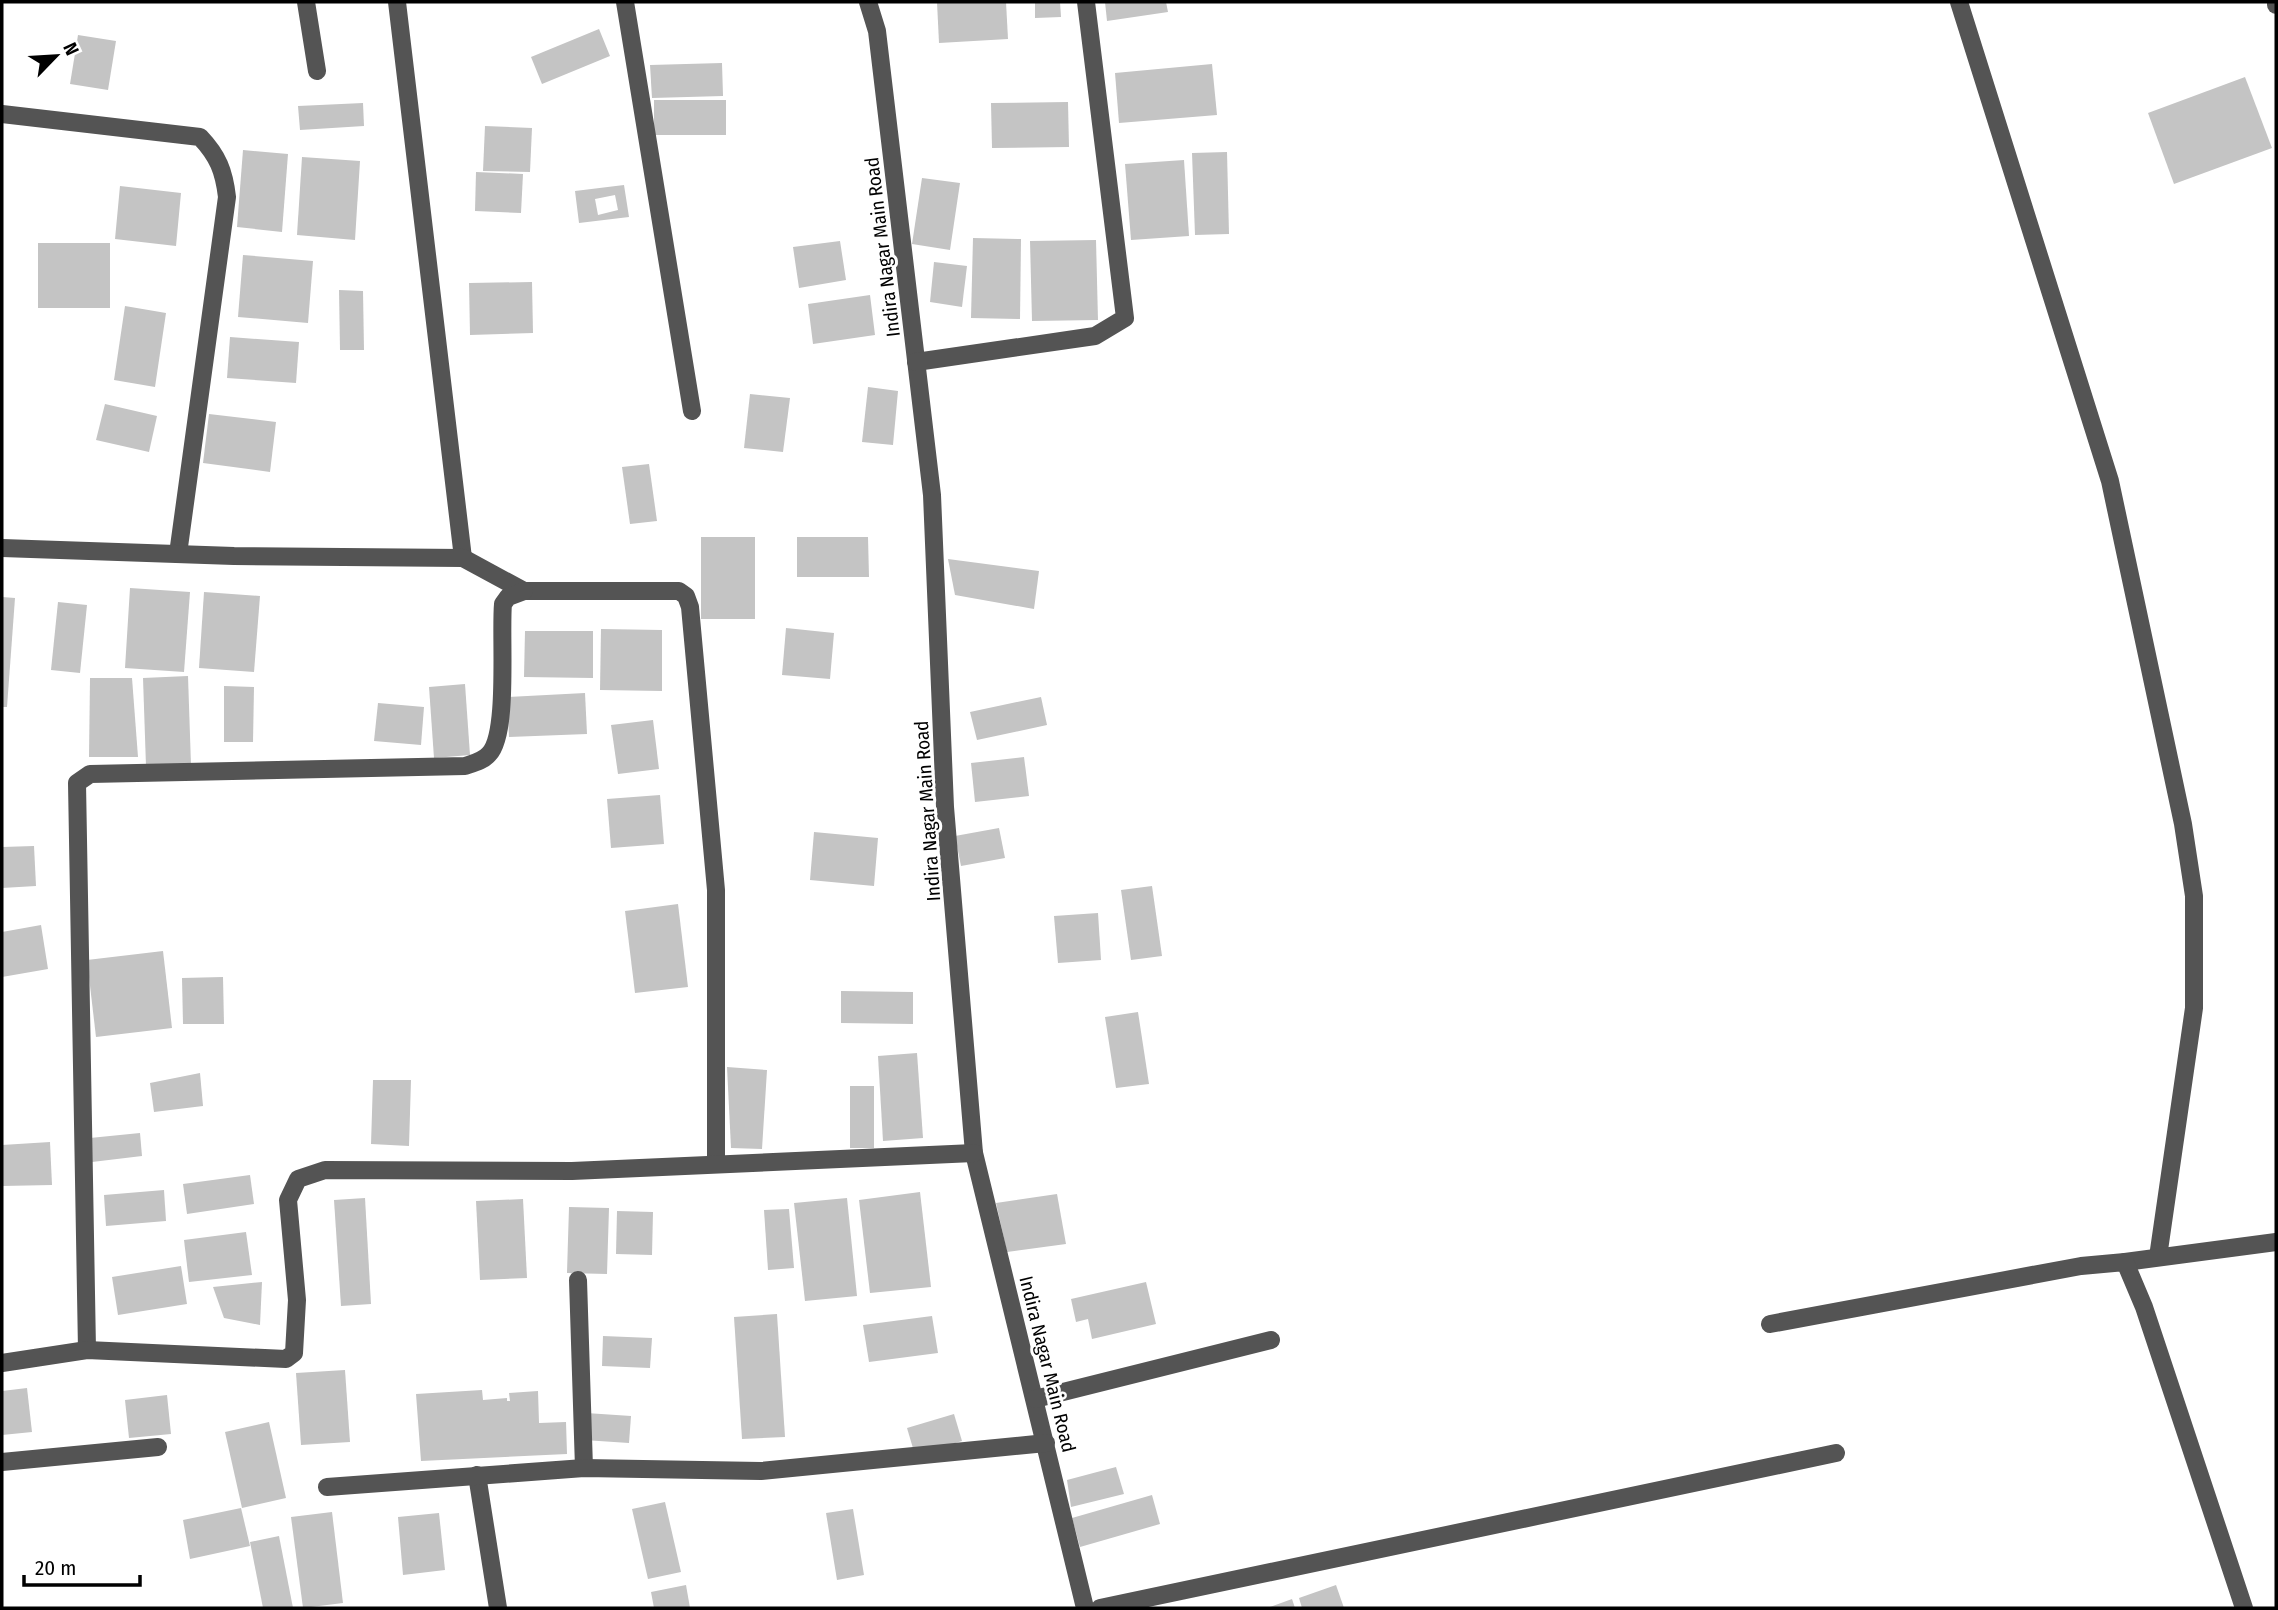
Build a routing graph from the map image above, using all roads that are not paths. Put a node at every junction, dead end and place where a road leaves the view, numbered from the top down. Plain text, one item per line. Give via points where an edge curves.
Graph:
1 (306, 2) edge
2 (397, 2) edge
3 (625, 2) edge
4 (868, 2) edge
5 (1086, 2) edge
6 (1959, 2) edge
7 (317, 71) dead end
8 (2, 114) edge
9 (916, 362) junction
10 (692, 411) dead end
11 (2, 548) edge
12 (178, 554) junction
13 (463, 558) junction
14 (524, 591) junction
15 (974, 1153) junction
16 (716, 1164) junction
17 (2276, 1242) edge
18 (2158, 1257) junction
19 (2125, 1262) junction
20 (579, 1280) dead end
21 (1770, 1324) dead end
22 (1271, 1340) dead end
23 (87, 1350) junction
24 (2, 1363) edge
25 (1035, 1399) junction
26 (1046, 1443) junction
27 (158, 1447) dead end
28 (1836, 1453) dead end
29 (2, 1462) edge
30 (584, 1468) junction
31 (477, 1475) junction
32 (327, 1486) dead end
33 (498, 1608) edge
34 (1085, 1608) edge
35 (1100, 1608) edge
36 (2244, 1608) edge

1 - 7 street
2 - 13 street
3 - 10 street
4 - 9 street, Indira Nagar Main Road via 877,31
5 - 9 street via 1125,318 1095,336
6 - 18 street via 2110,481 2189,860 2194,896 2194,1008
8 - 12 street via 200,137 216,154 225,175 227,197
9 - 15 street, Indira Nagar Main Road via 932,495 945,807
11 - 12 street
12 - 13 street
13 - 14 street
14 - 16 street via 679,591 690,607 716,890
14 - 23 street via 503,604 500,724 491,753 477,763 90,774 77,783
15 - 16 street
15 - 25 street, Indira Nagar Main Road
16 - 23 street via 572,1171 325,1170 298,1179 288,1200 297,1300 295,1353 286,1359
17 - 18 street
18 - 19 street
19 - 21 street via 2081,1266
19 - 36 street
20 - 30 street
22 - 25 street
23 - 24 street
25 - 26 street, Indira Nagar Main Road
26 - 30 street via 761,1471
26 - 34 street, Indira Nagar Main Road
27 - 29 street
28 - 35 street
30 - 31 street
31 - 32 street
31 - 33 street

